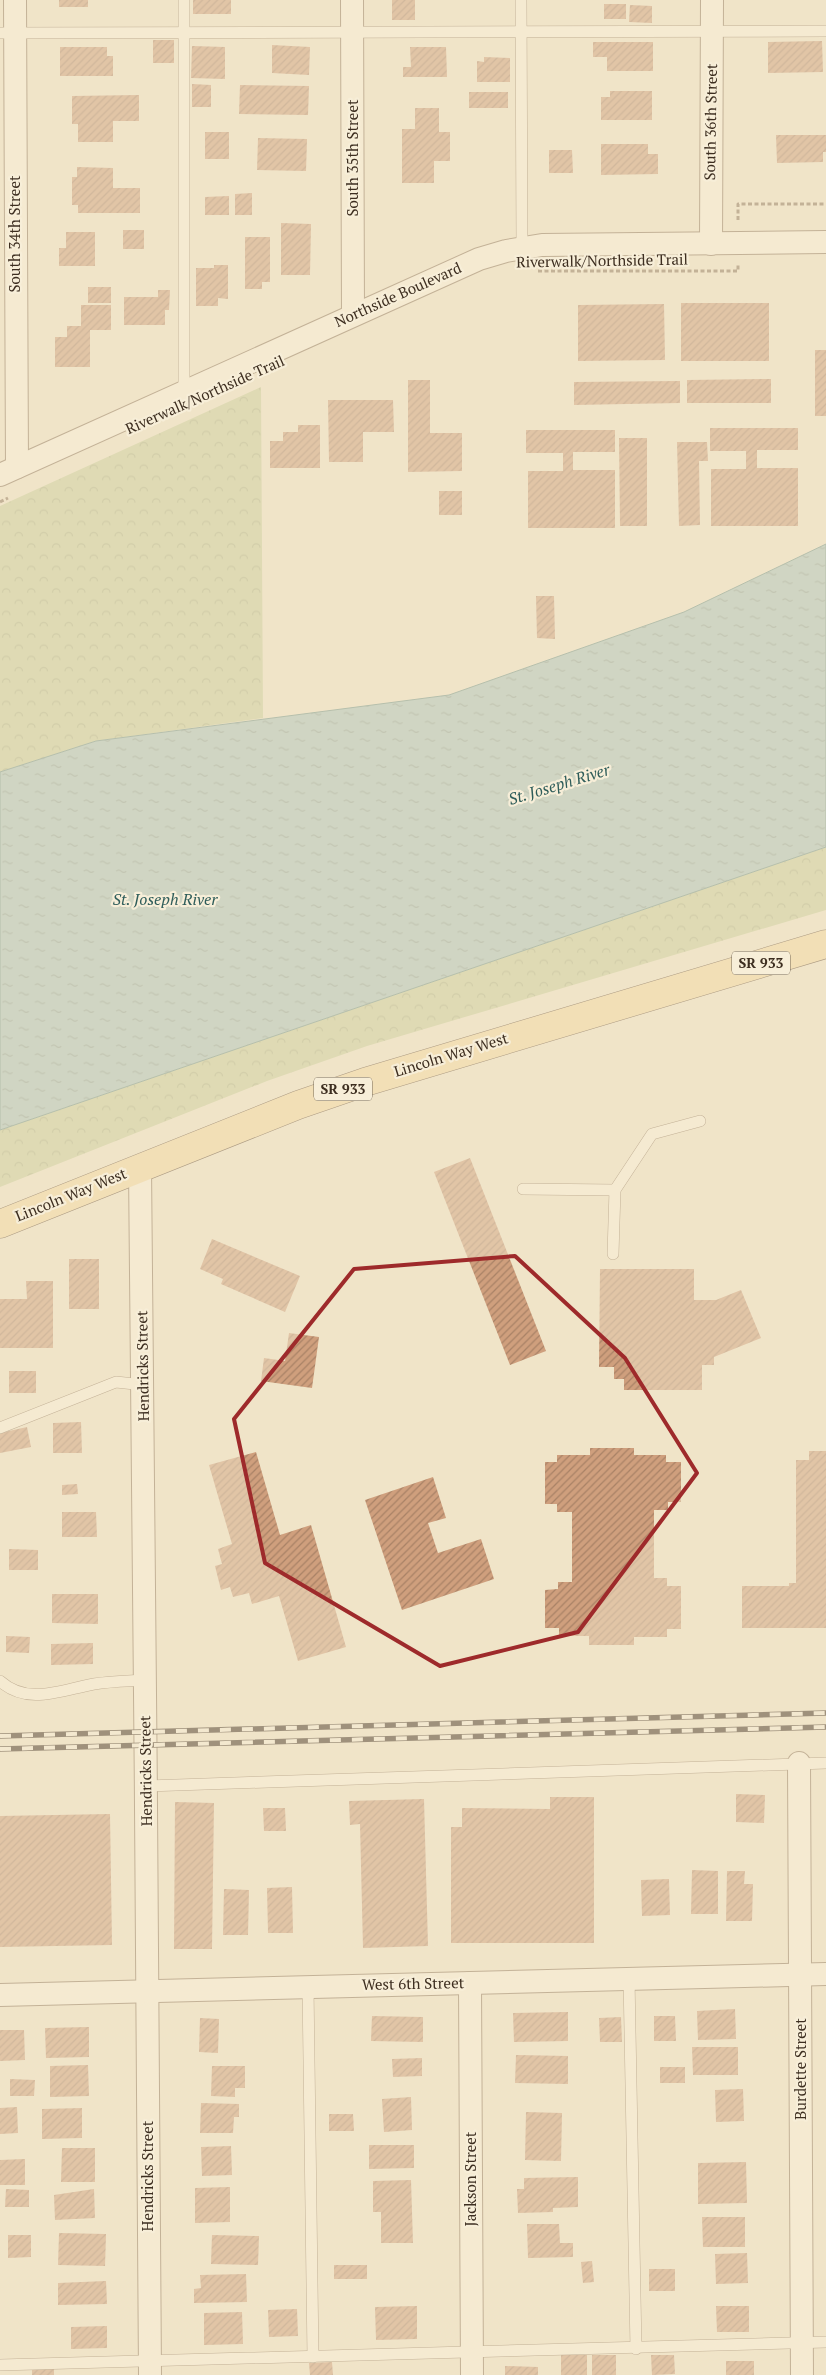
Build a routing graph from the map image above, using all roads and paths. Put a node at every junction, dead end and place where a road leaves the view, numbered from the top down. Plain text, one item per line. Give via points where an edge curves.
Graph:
1 (16, 0) edge
2 (184, 0) edge
3 (352, 0) edge
4 (521, 0) edge
5 (712, 0) edge
6 (712, 31) junction
7 (826, 31) edge
8 (8, 32) edge
9 (184, 32) junction
10 (352, 32) junction
11 (521, 32) junction
12 (826, 204) edge
13 (826, 242) edge
14 (711, 244) junction
15 (738, 244) junction
16 (522, 248) junction
17 (535, 271) dead end
18 (353, 315) junction
19 (184, 391) junction
20 (8, 471) edge
21 (16, 494) dead end
22 (0, 502) edge
23 (826, 944) edge
24 (700, 1121) dead end
25 (140, 1167) junction
26 (523, 1189) dead end
27 (615, 1190) junction
28 (0, 1224) edge
29 (614, 1254) dead end
30 (144, 1385) junction
31 (0, 1428) edge
32 (145, 1680) junction
33 (0, 1681) edge
34 (800, 1763) junction
35 (826, 1763) edge
36 (147, 1786) junction
37 (800, 1974) junction
38 (826, 1974) edge
39 (629, 1978) junction
40 (470, 1983) junction
41 (308, 1986) junction
42 (148, 1991) junction
43 (0, 1995) edge
44 (802, 2342) junction
45 (826, 2342) edge
46 (636, 2349) junction
47 (472, 2352) junction
48 (313, 2357) junction
49 (0, 2365) edge
50 (150, 2368) edge
51 (472, 2375) edge
52 (802, 2375) edge

1 - 8 street, South 34th Street
2 - 9 lane
3 - 10 street, South 35th Street
4 - 11 lane
5 - 6 street, South 36th Street
6 - 7 lane
6 - 11 lane
6 - 14 street, South 36th Street
8 - 9 lane
8 - 20 street, South 34th Street
9 - 10 lane
9 - 19 lane
10 - 11 lane
10 - 18 street, South 35th Street
11 - 16 lane
12 - 15 path, Riverwalk/Northside Trail via 738,204
13 - 15 street, Northside Boulevard
14 - 15 street, Northside Boulevard
14 - 16 street, Northside Boulevard via 542,245
15 - 17 path, Riverwalk/Northside Trail via 738,271
16 - 18 street, Northside Boulevard via 479,259
18 - 19 street, Northside Boulevard
19 - 20 street, Northside Boulevard
21 - 22 path
23 - 25 main road, Lincoln Way West / SR 933 via 365,1082
24 - 27 lane via 652,1134
25 - 28 main road, Lincoln Way West / SR 933
25 - 30 street, Hendricks Street
26 - 27 lane
27 - 29 lane
30 - 31 lane via 116,1382
30 - 32 street, Hendricks Street
32 - 33 lane via 94,1684 44,1695 21,1694
32 - 36 street, Hendricks Street
34 - 35 lane
34 - 36 lane
34 - 37 street, Burdette Street
36 - 42 street, Hendricks Street
37 - 38 street, West 6th Street
37 - 39 street, West 6th Street
37 - 44 street, Burdette Street
39 - 40 street, West 6th Street
39 - 46 lane
40 - 41 street, West 6th Street
40 - 47 street, Jackson Street
41 - 42 street, West 6th Street
41 - 48 lane
42 - 43 street, West 6th Street
42 - 50 street, Hendricks Street
44 - 45 lane
44 - 46 lane
44 - 52 street, Burdette Street
46 - 47 lane
47 - 48 lane
47 - 51 street, Jackson Street
48 - 50 lane
49 - 50 lane

